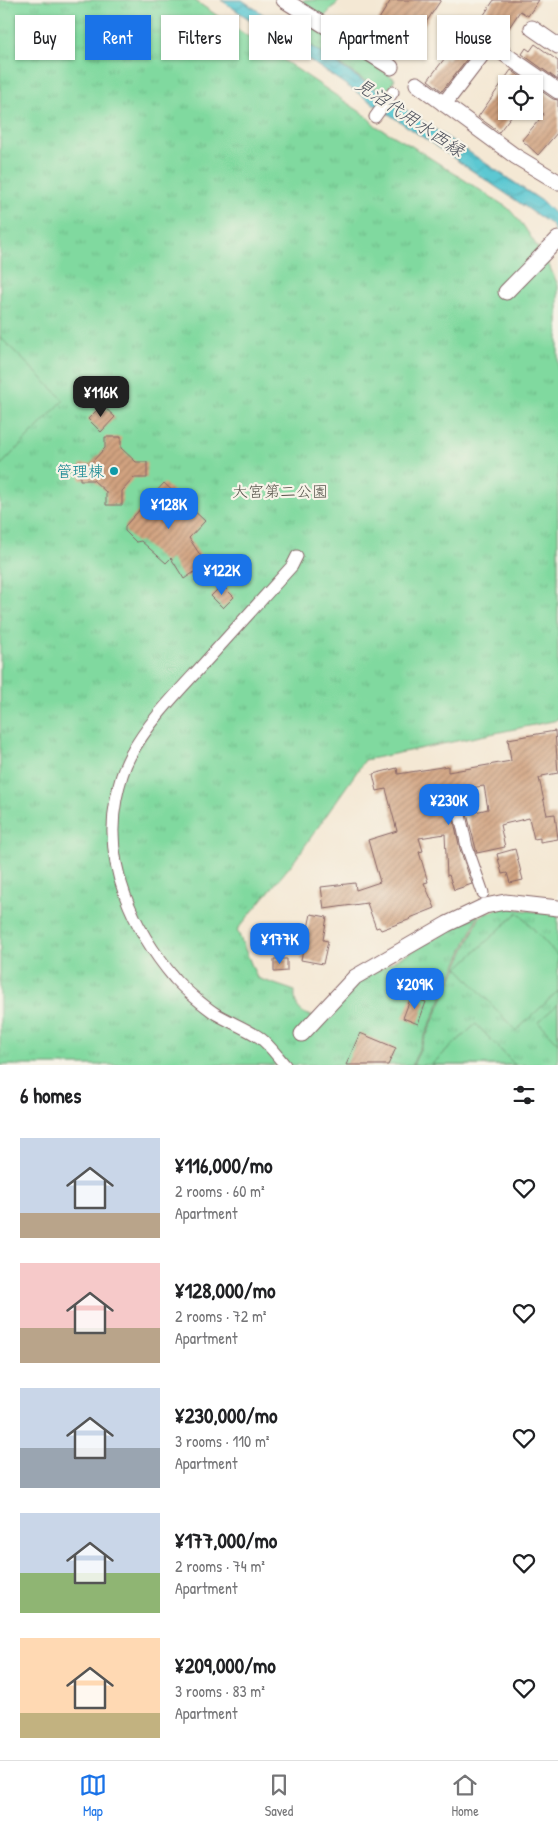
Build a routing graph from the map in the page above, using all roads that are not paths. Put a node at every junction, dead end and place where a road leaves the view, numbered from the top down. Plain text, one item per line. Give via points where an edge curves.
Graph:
1 (291, 2) edge
2 (532, 28) dead end
3 (558, 46) edge
4 (391, 67) dead end
5 (417, 84) dead end
6 (558, 91) edge
7 (393, 92) dead end
8 (444, 104) junction
9 (377, 115) dead end
10 (558, 182) edge
11 (556, 240) edge
12 (506, 292) dead end
13 (296, 556) dead end
14 (456, 798) dead end
15 (483, 893) dead end
16 (558, 908) edge
17 (302, 1034) dead end
18 (285, 1065) edge

1 - 4 street
2 - 3 street
5 - 8 street
6 - 8 street via 490,44
7 - 9 street
8 - 10 street via 515,156
11 - 12 street
13 - 18 street via 292,566 145,732 119,783 112,835 114,858 129,908 157,956 177,981 214,1013 260,1038
14 - 15 street via 466,847
16 - 17 street via 505,902 485,906 447,924 355,977

